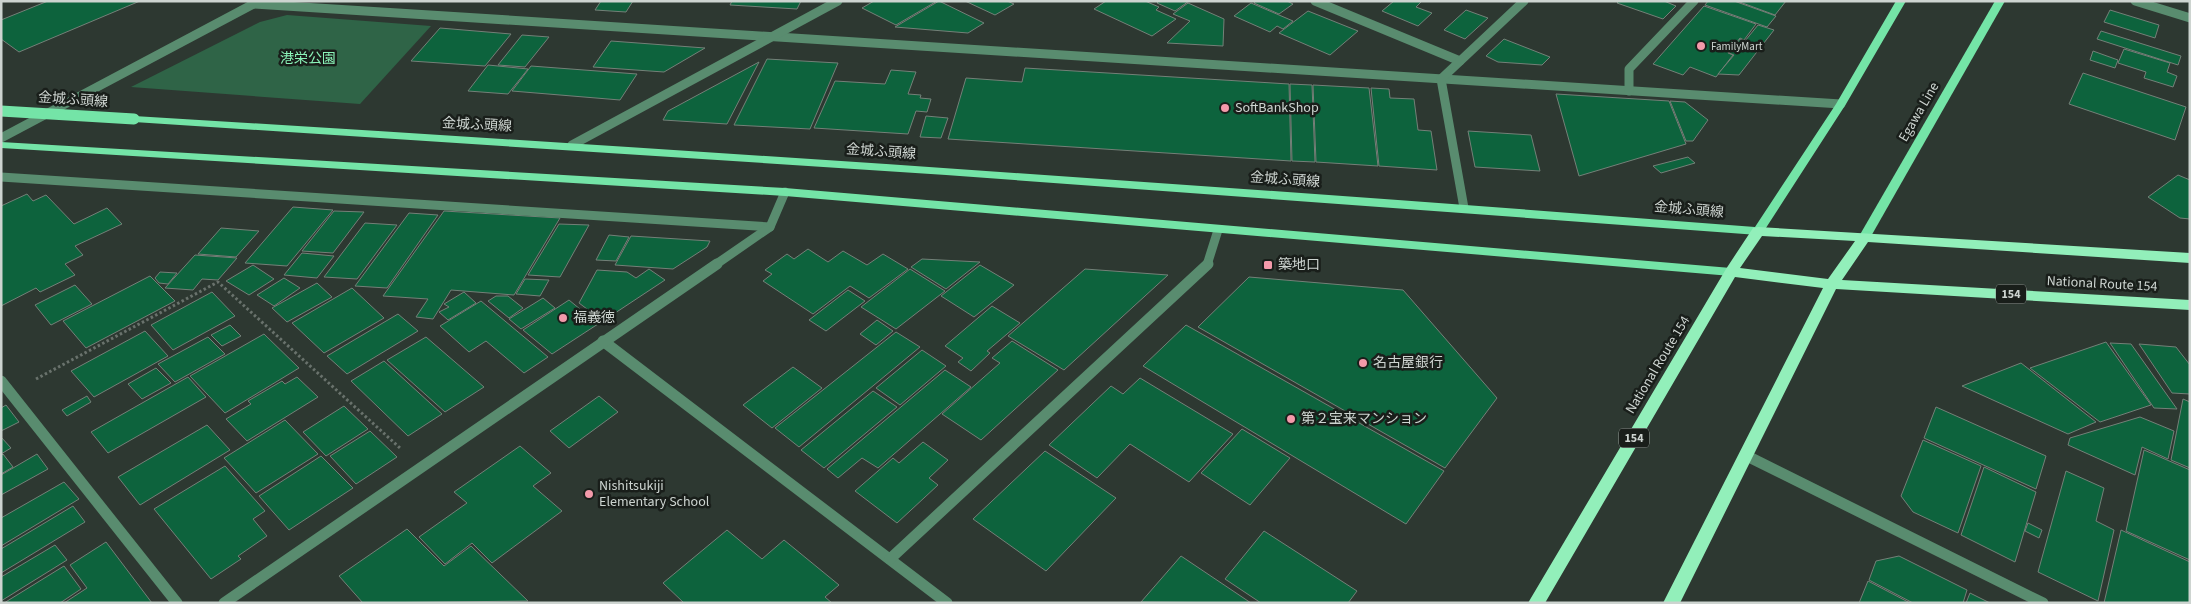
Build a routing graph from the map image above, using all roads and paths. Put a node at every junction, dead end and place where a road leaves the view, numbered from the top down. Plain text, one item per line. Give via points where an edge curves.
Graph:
1 (838, 1) edge
2 (1315, 1) edge
3 (1524, 1) edge
4 (1694, 1) edge
5 (1901, 1) edge
6 (2000, 1) edge
7 (2135, 1) edge
8 (256, 2) edge
9 (2190, 18) edge
10 (775, 36) junction
11 (1460, 60) junction
12 (1441, 79) junction
13 (1629, 91) junction
14 (1841, 104) junction
15 (1, 111) edge
16 (1, 138) edge
17 (1, 145) edge
18 (572, 146) junction
19 (1, 177) edge
20 (785, 192) junction
21 (1464, 208) junction
22 (770, 227) junction
23 (1218, 230) junction
24 (1758, 231) junction
25 (1864, 238) junction
26 (2190, 258) edge
27 (1731, 272) junction
28 (1832, 284) junction
29 (2190, 305) edge
30 (603, 341) junction
31 (1, 381) edge
32 (11, 393) junction
33 (1745, 455) junction
34 (421, 467) junction
35 (890, 559) junction
36 (177, 603) edge
37 (224, 603) edge
38 (947, 603) edge
39 (1536, 603) edge
40 (1670, 603) edge
41 (2043, 603) edge

1 - 10 street
2 - 11 street
3 - 11 street
4 - 13 street via 1630,69
5 - 14 main road
6 - 25 main road, Egawa Line
7 - 9 street
8 - 10 street
8 - 16 street
10 - 12 street
10 - 18 street
11 - 12 street
12 - 13 street
12 - 21 street
13 - 14 street
14 - 24 main road
15 - 18 main road, 金城ふ頭線, bridge
17 - 20 main road
18 - 21 main road, 金城ふ頭線
19 - 22 street
20 - 22 street
20 - 23 main road
21 - 24 main road, 金城ふ頭線
22 - 30 street
23 - 27 main road
23 - 35 street via 1207,266
24 - 25 highway
24 - 27 highway, National Route 154 / 154
25 - 26 highway
25 - 28 highway
27 - 28 highway, National Route 154 / 154
27 - 39 highway, National Route 154 / 154
28 - 29 highway, National Route 154 / 154
28 - 33 highway
30 - 34 street
30 - 35 street
31 - 32 street
32 - 34 path via 218,282
32 - 36 street
33 - 40 highway
33 - 41 street
34 - 37 street
35 - 38 street

